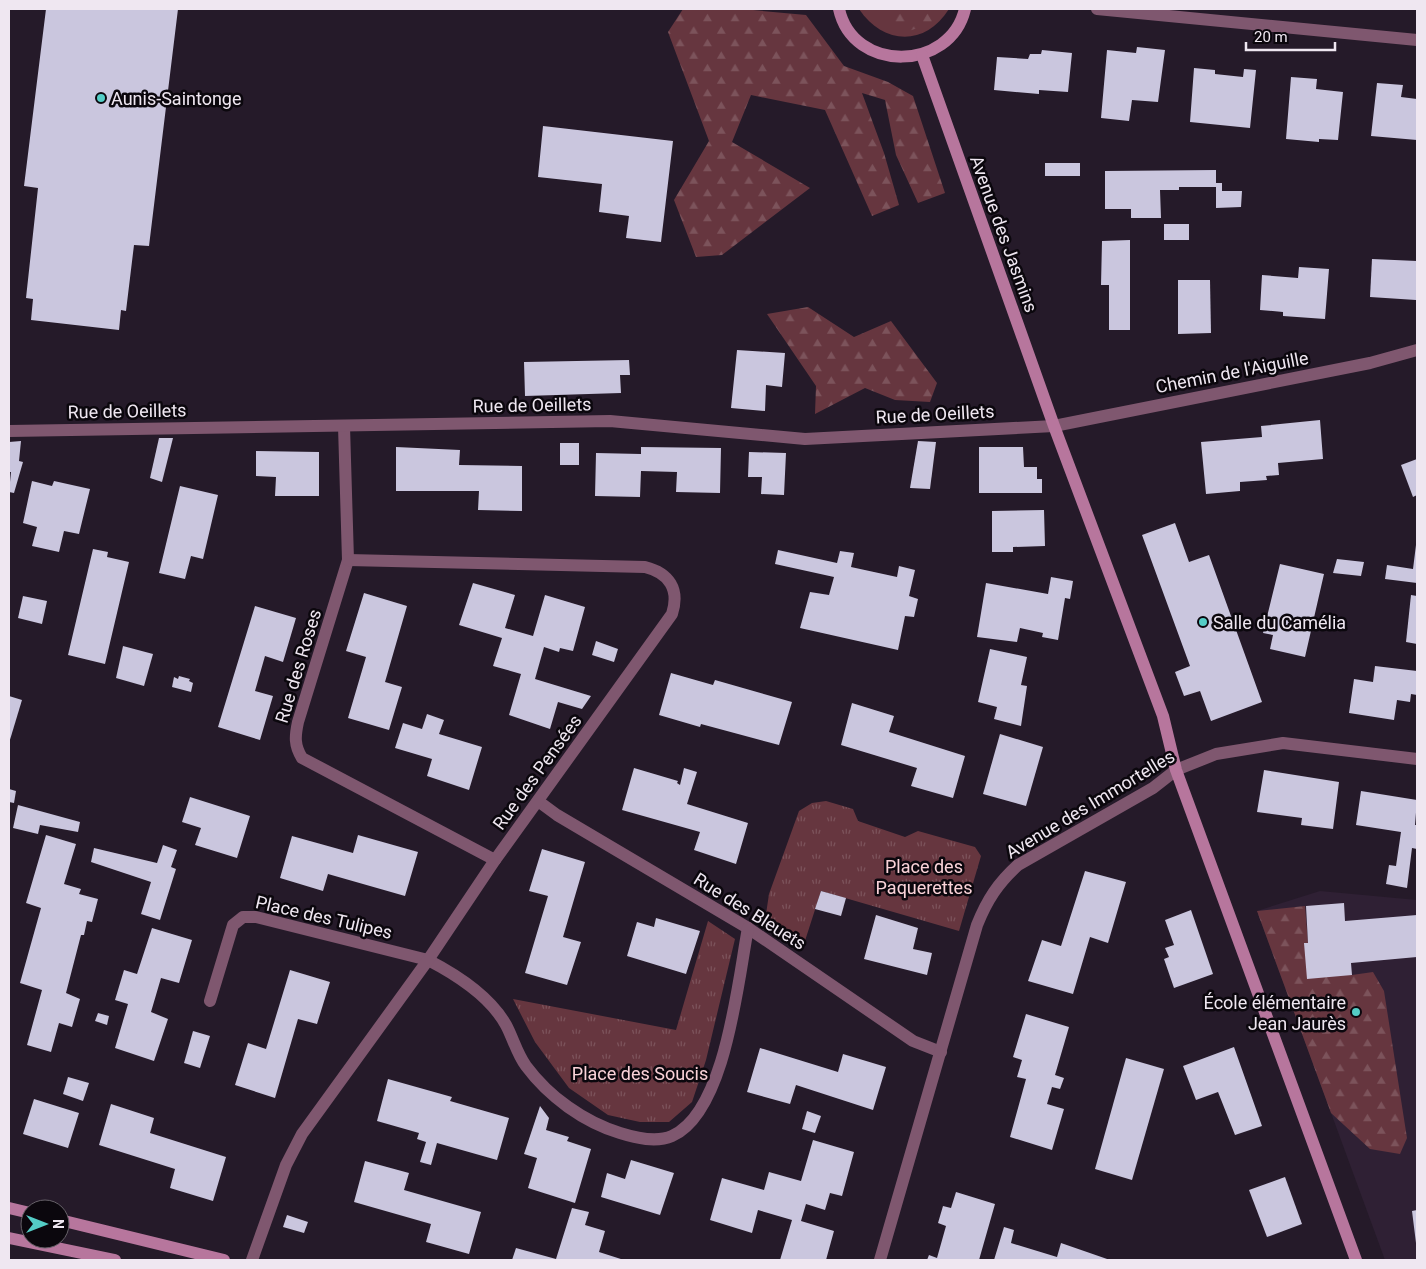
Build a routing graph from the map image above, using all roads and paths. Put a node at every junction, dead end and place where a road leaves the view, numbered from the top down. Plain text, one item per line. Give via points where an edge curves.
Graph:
1 (839, 9) edge
2 (965, 9) edge
3 (1097, 9) edge
4 (1417, 40) edge
5 (922, 55) junction
6 (1417, 350) edge
7 (344, 426) junction
8 (1054, 426) junction
9 (9, 430) edge
10 (348, 560) junction
11 (1417, 759) edge
12 (1176, 770) junction
13 (538, 801) junction
14 (495, 860) junction
15 (748, 928) junction
16 (428, 960) junction
17 (210, 1001) dead end
18 (941, 1052) junction
19 (70, 1222) edge
20 (9, 1238) edge
21 (115, 1260) edge
22 (224, 1260) edge
23 (252, 1260) edge
24 (880, 1260) edge
25 (1356, 1260) edge

1 - 5 street via 850,32 864,46 879,54 896,57
2 - 5 street via 954,32 938,47
3 - 4 street
5 - 8 street, Avenue des Jasmins
6 - 8 street, Chemin de l'Aiguille via 1370,363
7 - 8 street, Rue de Oeillets via 610,420 805,439
7 - 9 street, Rue de Oeillets
7 - 10 street, Rue des Roses
8 - 12 street, Avenue des Jasmins via 1163,716
10 - 13 street, Rue des Pensées via 645,568 656,570 668,578 676,603 672,614
10 - 14 street, Rue des Roses via 298,722 296,748 302,758
11 - 12 street, Avenue des Immortelles via 1283,743 1216,754
12 - 18 street, Avenue des Immortelles via 1153,788 1018,865 1000,882 987,900 976,925
12 - 25 street, Avenue des Jasmins
13 - 14 street, Rue des Pensées
13 - 15 street, Rue des Bleuets
14 - 16 street, Rue des Pensées
15 - 16 street via 724,1050 708,1098 697,1116 684,1128 672,1136 656,1139 635,1138 614,1131 573,1110 525,1065 496,1008 450,971
15 - 18 street, Rue des Bleuets via 914,1041
16 - 17 street, Place des Tulipes via 256,917 243,917 233,925
16 - 23 street, Rue des Pensées via 302,1134 286,1166
18 - 24 street, Avenue des Immortelles
19 - 22 street
20 - 21 street

